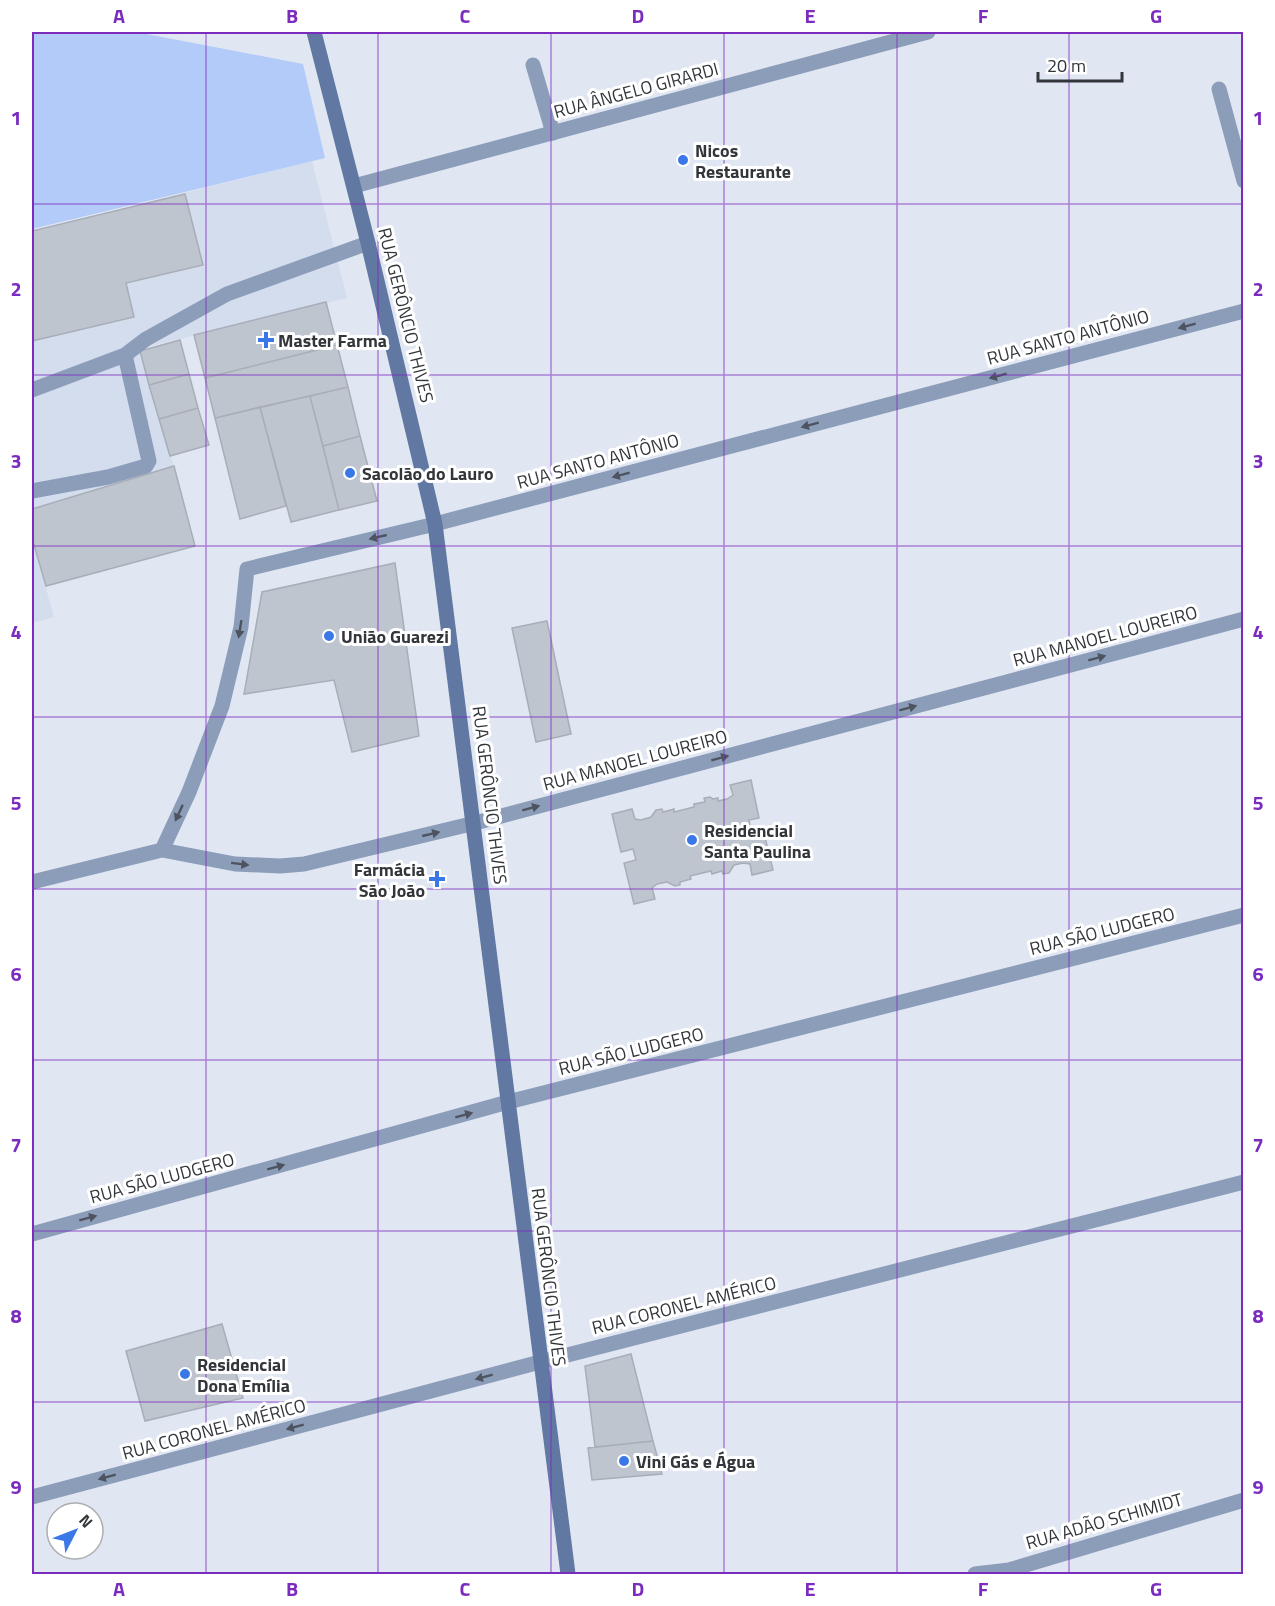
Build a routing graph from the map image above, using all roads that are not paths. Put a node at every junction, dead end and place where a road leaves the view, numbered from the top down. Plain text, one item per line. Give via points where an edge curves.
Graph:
1 (314, 32) edge
2 (928, 32) edge
3 (533, 65) dead end
4 (1220, 89) dead end
5 (553, 133) junction
6 (1244, 181) edge
7 (354, 186) junction
8 (368, 243) junction
9 (1244, 311) edge
10 (125, 355) junction
11 (32, 390) edge
12 (32, 492) edge
13 (435, 524) junction
14 (1244, 620) edge
15 (475, 823) junction
16 (162, 850) junction
17 (32, 882) edge
18 (1244, 915) edge
19 (508, 1102) junction
20 (1244, 1182) edge
21 (32, 1234) edge
22 (540, 1362) junction
23 (32, 1497) edge
24 (1244, 1500) edge
25 (1009, 1572) edge
26 (568, 1575) edge
27 (975, 1575) edge

1 - 7 main road, RUA GERÔNCIO THIVES
2 - 5 street, RUA ÂNGELO GIRARDI
3 - 5 street
4 - 6 street
5 - 7 street, RUA ÂNGELO GIRARDI
7 - 8 main road, RUA GERÔNCIO THIVES
8 - 10 street via 227,294
8 - 13 main road, RUA GERÔNCIO THIVES
9 -> 13 street, RUA SANTO ANTÔNIO
10 - 11 street
10 - 12 street via 149,461 146,466
13 - 15 main road, RUA GERÔNCIO THIVES
13 -> 16 street, RUA SANTO ANTÔNIO via 248,569 241,627 222,706
15 -> 14 street, RUA MANOEL LOUREIRO
16 -> 15 street, RUA MANOEL LOUREIRO via 235,864 304,864
15 - 19 main road, RUA GERÔNCIO THIVES
16 - 17 street, RUA MANOEL LOUREIRO
18 - 19 street, RUA SÃO LUDGERO
21 -> 19 street, RUA SÃO LUDGERO
19 - 22 main road, RUA GERÔNCIO THIVES
20 - 22 street, RUA CORONEL AMÉRICO
22 -> 23 street, RUA CORONEL AMÉRICO
22 - 26 main road, RUA GERÔNCIO THIVES
24 - 25 street, RUA ADÃO SCHIMIDT
25 - 27 street, RUA ADÃO SCHIMIDT

